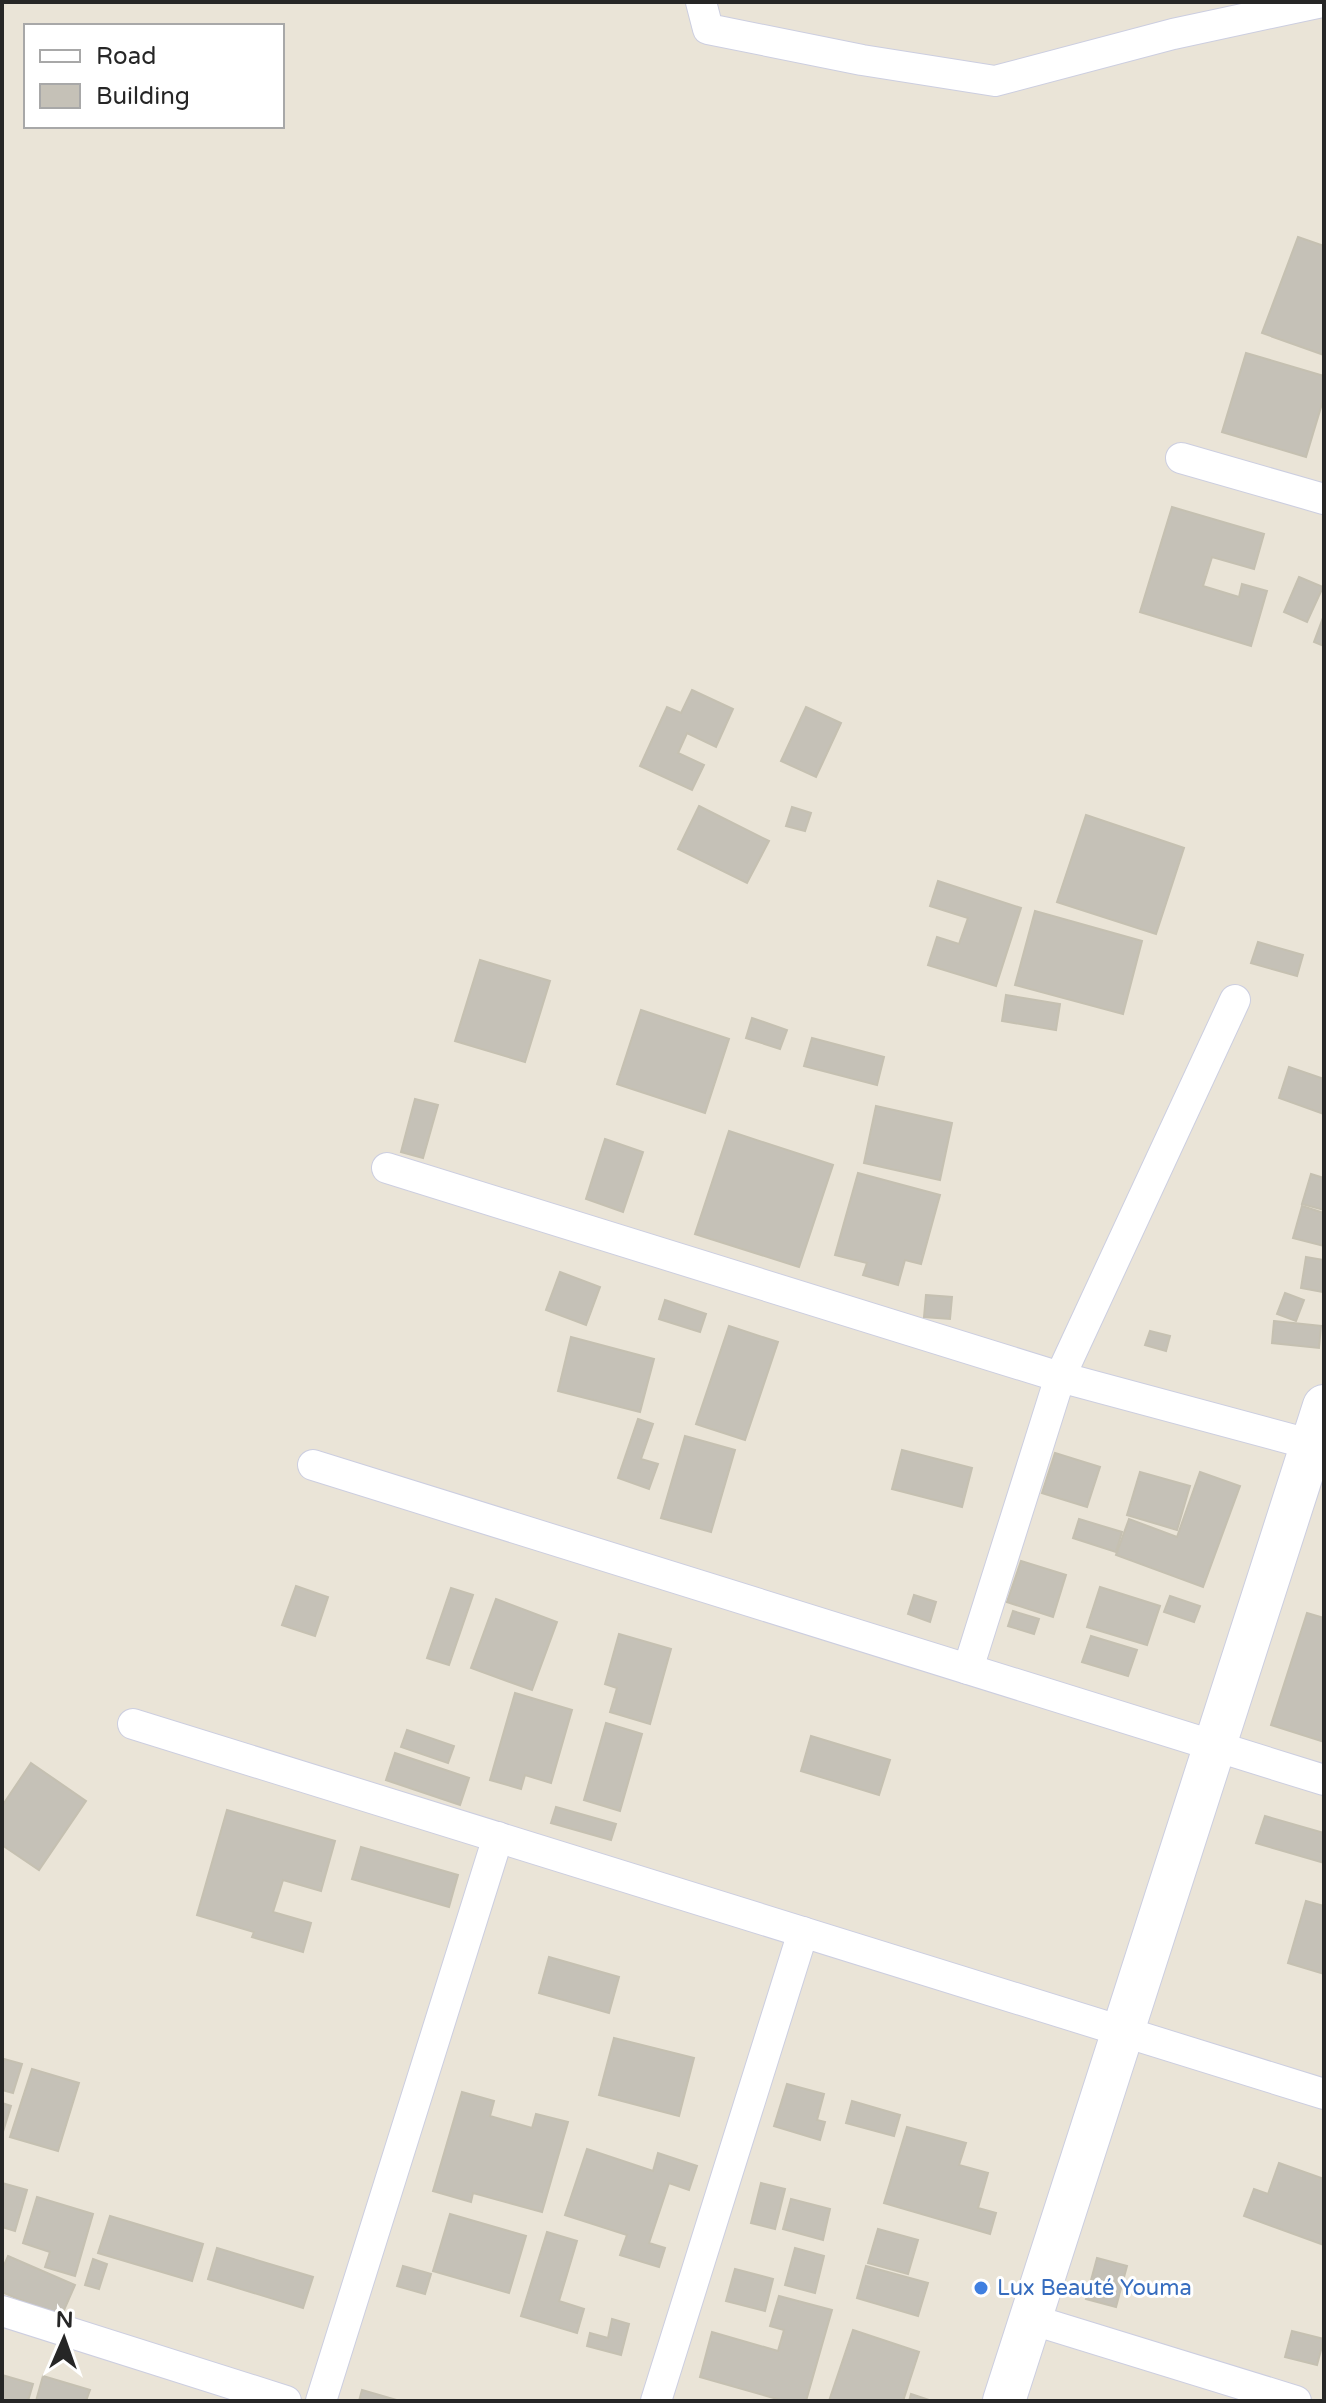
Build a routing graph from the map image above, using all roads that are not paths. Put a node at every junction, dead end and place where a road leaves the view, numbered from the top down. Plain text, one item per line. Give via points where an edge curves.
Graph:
1 (701, 2) edge
2 (1322, 2) edge
3 (1181, 458) dead end
4 (1324, 499) edge
5 (1235, 1000) dead end
6 (387, 1168) dead end
7 (1060, 1377) junction
8 (1320, 1433) edge
9 (313, 1465) dead end
10 (968, 1669) junction
11 (133, 1724) dead end
12 (1214, 1746) junction
13 (1324, 1780) edge
14 (498, 1837) junction
15 (803, 1932) junction
16 (1123, 2032) junction
17 (1324, 2094) edge
18 (2, 2311) edge
19 (1030, 2319) junction
20 (286, 2401) edge
21 (321, 2401) edge
22 (656, 2401) edge
23 (1004, 2401) edge
24 (1296, 2401) edge

1 - 2 street via 708,29 995,81
3 - 4 street
5 - 7 street
6 - 7 street
7 - 8 street
7 - 10 street
8 - 12 street
9 - 10 street
10 - 12 street
11 - 14 street
12 - 13 street
12 - 16 street
14 - 15 street
14 - 21 street
15 - 16 street
15 - 22 street
16 - 17 street
16 - 19 street
18 - 20 street
19 - 23 street
19 - 24 street

